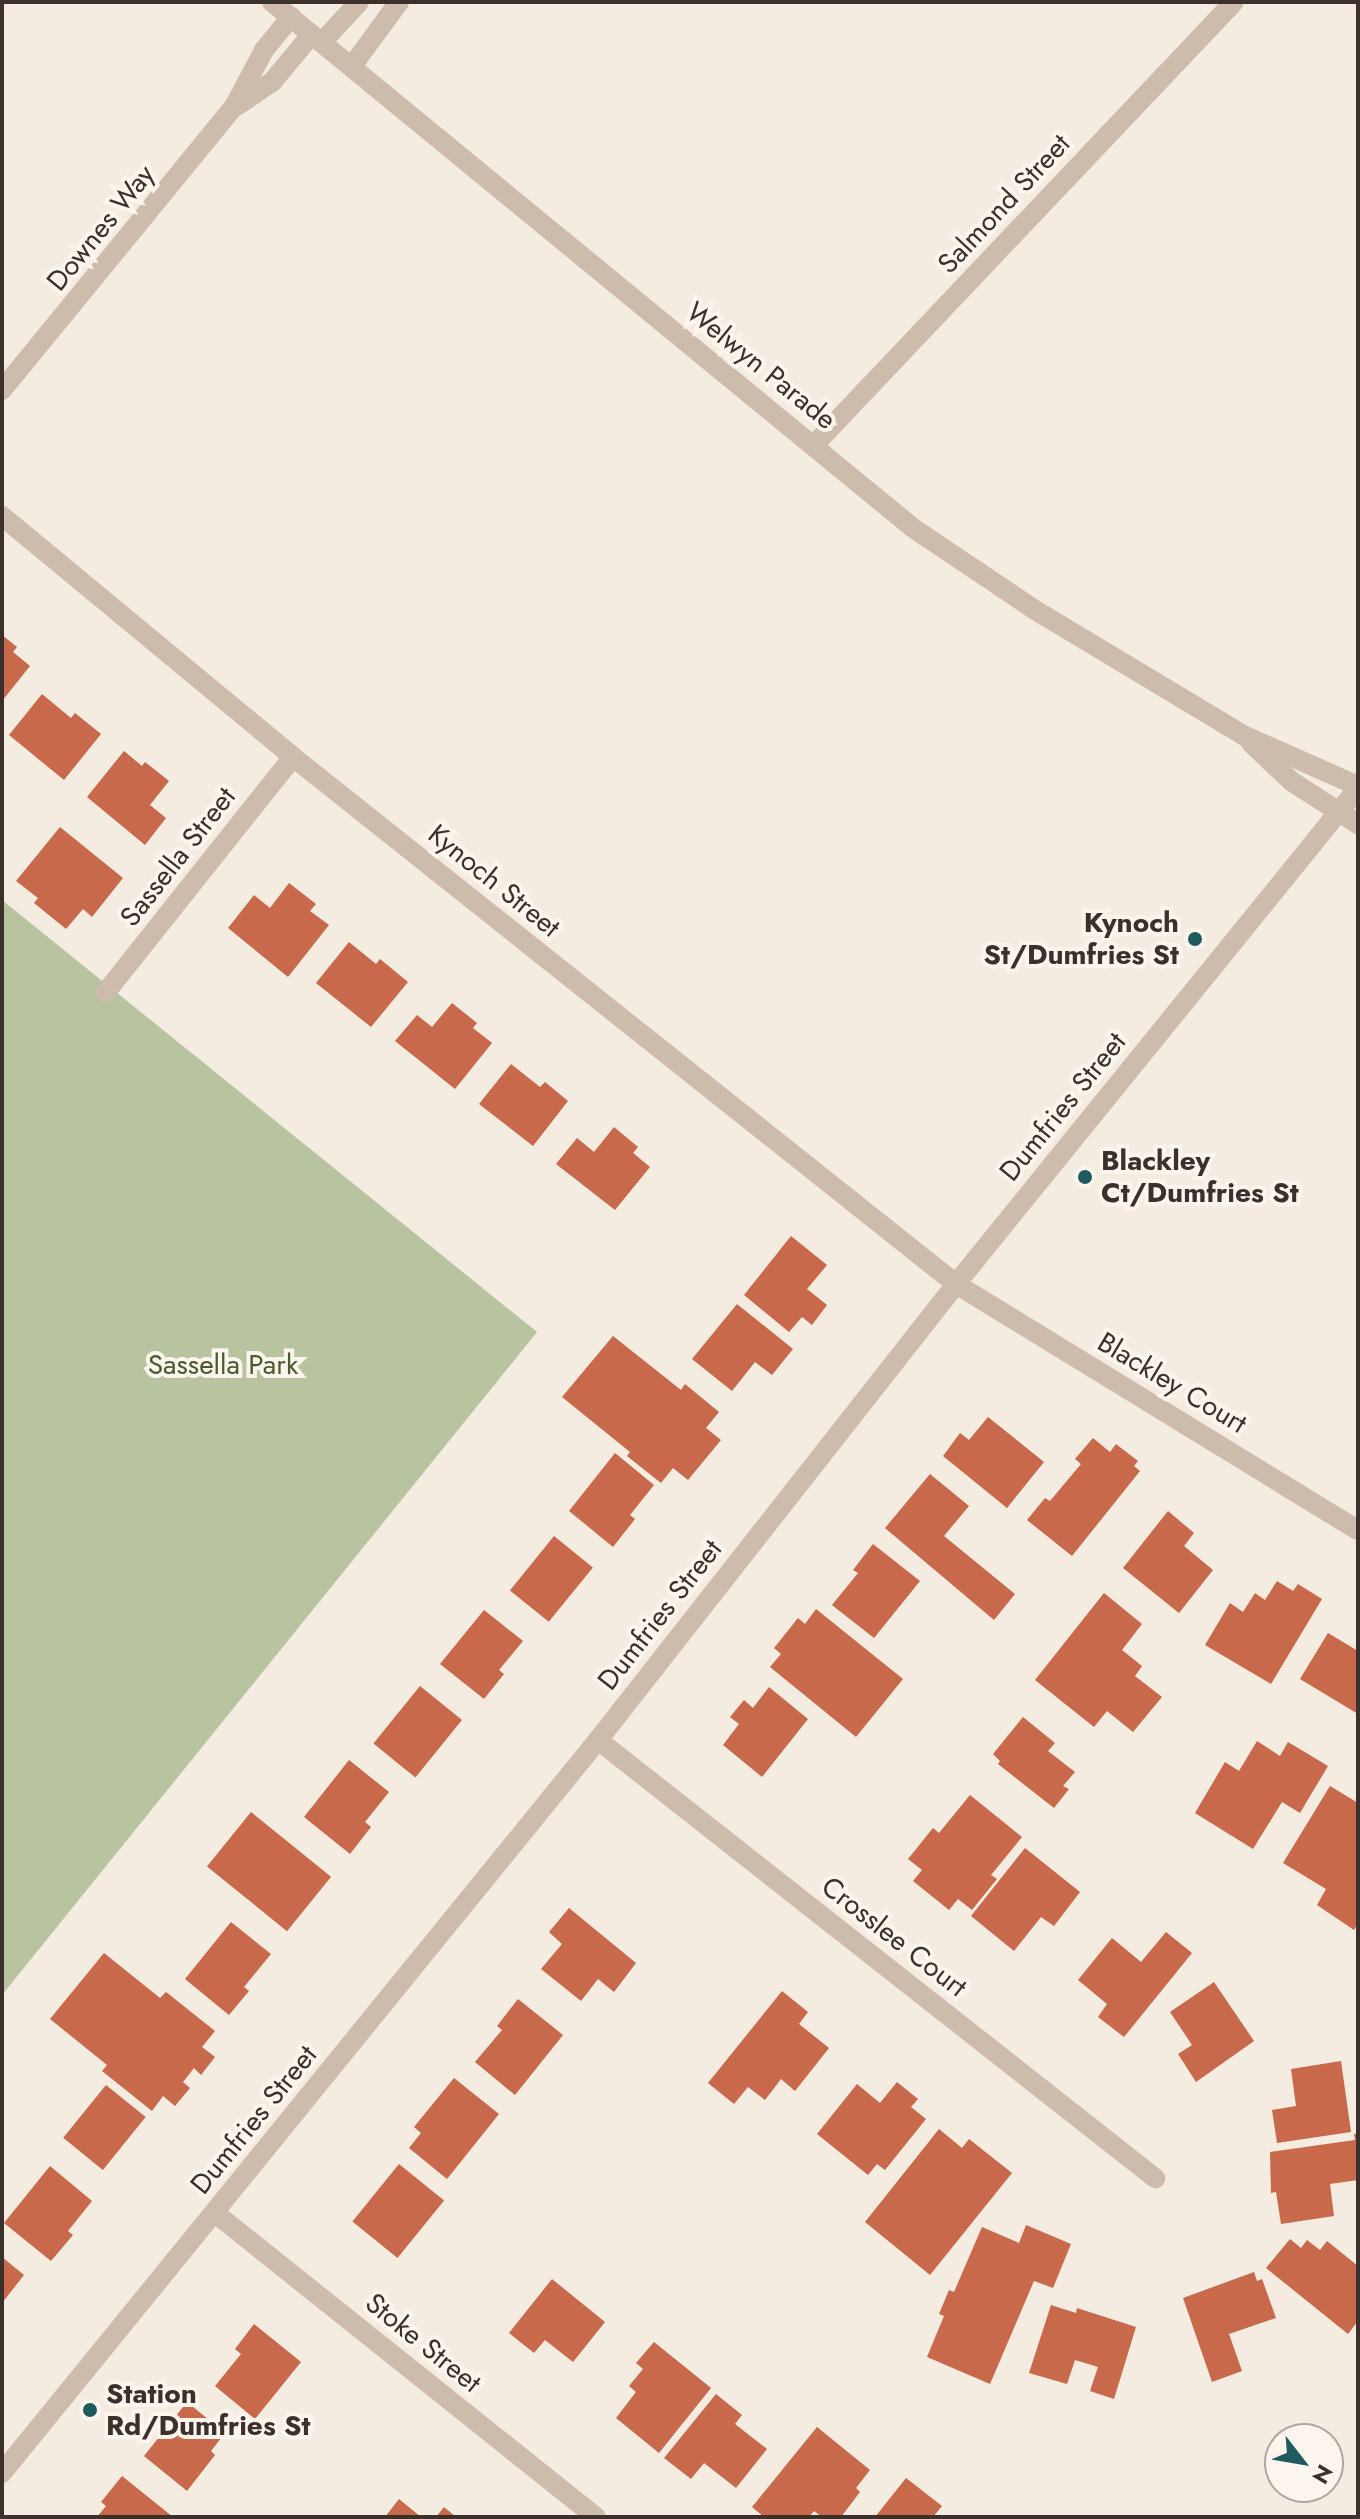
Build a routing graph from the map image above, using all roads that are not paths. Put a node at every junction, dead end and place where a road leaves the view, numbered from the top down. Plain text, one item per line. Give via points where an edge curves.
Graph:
1 (272, 2) edge
2 (359, 2) edge
3 (399, 2) edge
4 (1234, 2) edge
5 (291, 17) junction
6 (317, 38) junction
7 (352, 66) junction
8 (234, 107) junction
9 (5, 392) edge
10 (814, 445) junction
11 (2, 516) edge
12 (1243, 735) junction
13 (293, 757) junction
14 (1358, 787) edge
15 (1338, 813) junction
16 (1358, 824) edge
17 (106, 992) dead end
18 (956, 1284) junction
19 (1358, 1530) edge
20 (598, 1740) junction
21 (1155, 2178) dead end
22 (215, 2213) junction
23 (2, 2473) edge
24 (596, 2517) edge

1 - 5 street, Welwyn Parade
2 - 6 street, Downes Way
3 - 7 street
4 - 10 street, Salmond Street
5 - 6 street, Welwyn Parade
5 - 8 street, Downes Way via 264,50
6 - 7 street, Welwyn Parade
6 - 8 street, Downes Way via 272,82
7 - 10 street, Welwyn Parade
8 - 9 street, Downes Way
10 - 12 street, Welwyn Parade via 967,567
11 - 13 street, Kynoch Street
12 - 14 street, Welwyn Parade
12 - 15 street, Welwyn Parade via 1291,781
13 - 17 street, Sassella Street
13 - 18 street, Kynoch Street
14 - 15 street, Dumfries Street
15 - 16 street, Welwyn Parade
15 - 18 street, Dumfries Street
18 - 19 street, Blackley Court
18 - 20 street, Dumfries Street
20 - 21 street, Crosslee Court
20 - 22 street, Dumfries Street
22 - 23 street, Dumfries Street
22 - 24 street, Stoke Street

